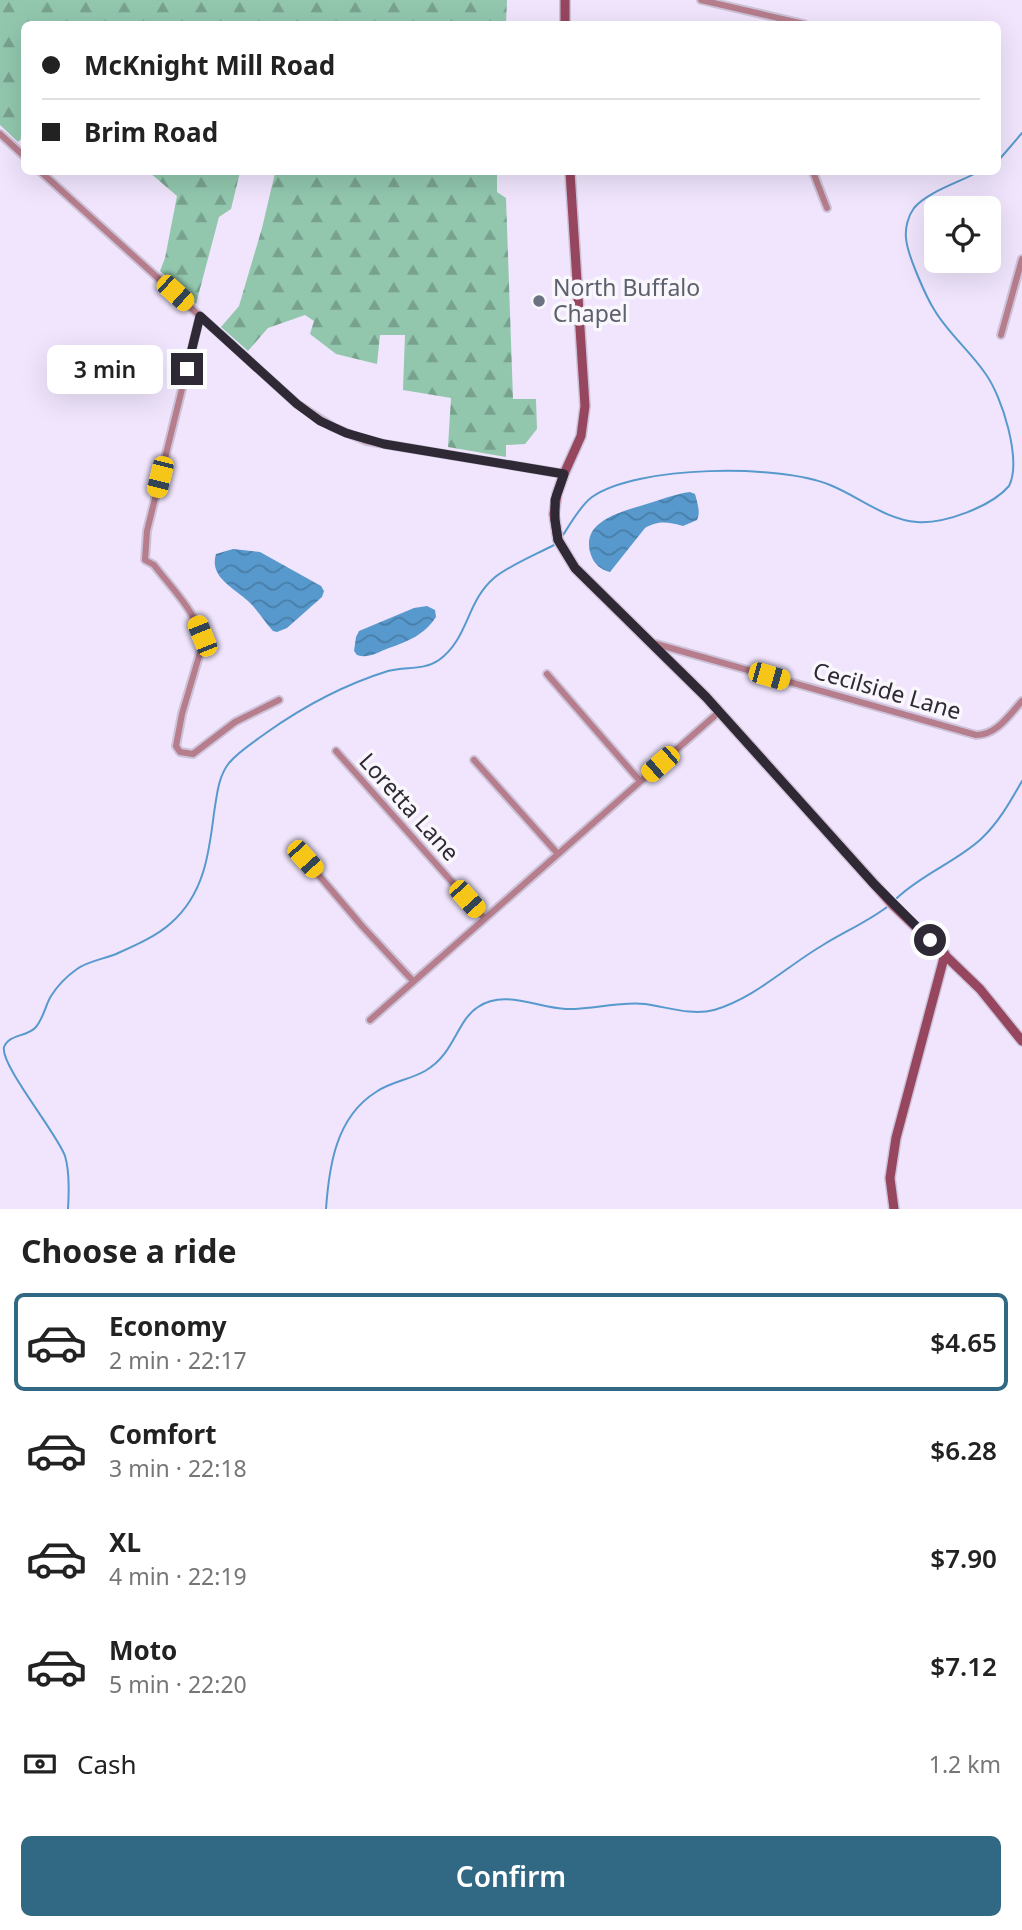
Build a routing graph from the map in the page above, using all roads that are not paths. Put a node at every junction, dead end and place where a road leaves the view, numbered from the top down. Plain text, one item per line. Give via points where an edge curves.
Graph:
1 (565, 0) edge
2 (701, 0) edge
3 (565, 21) edge
4 (791, 21) edge
5 (0, 134) edge
6 (21, 153) edge
7 (44, 175) edge
8 (570, 175) edge
9 (814, 175) edge
10 (827, 208) dead end
11 (1022, 259) edge
12 (200, 316) junction
13 (1001, 335) dead end
14 (564, 474) junction
15 (651, 643) junction
16 (547, 674) dead end
17 (279, 700) dead end
18 (1022, 701) edge
19 (719, 712) junction
20 (336, 751) dead end
21 (474, 760) dead end
22 (640, 781) junction
23 (558, 854) junction
24 (305, 859) dead end
25 (484, 918) junction
26 (945, 954) junction
27 (413, 981) junction
28 (370, 1020) dead end
29 (1022, 1041) edge
30 (894, 1209) edge

1 - 3 street
2 - 4 street
5 - 6 street
7 - 12 street
8 - 14 street via 585,406 581,436
9 - 10 street
11 - 13 street
12 - 14 street via 297,404 346,433 384,444
12 - 17 street via 147,531 145,560 154,565 195,619 202,636 176,746 180,752 193,754 235,722
14 - 15 street via 554,514 564,552 583,578
15 - 18 street, Cecilside Lane via 976,735 994,730
15 - 19 street
16 - 22 street
19 - 22 street
19 - 26 street via 887,898
20 - 25 street, Loretta Lane
21 - 23 street
22 - 23 street
23 - 25 street
24 - 27 street
25 - 27 street
26 - 29 street
26 - 30 street via 894,1148 890,1178
27 - 28 street

